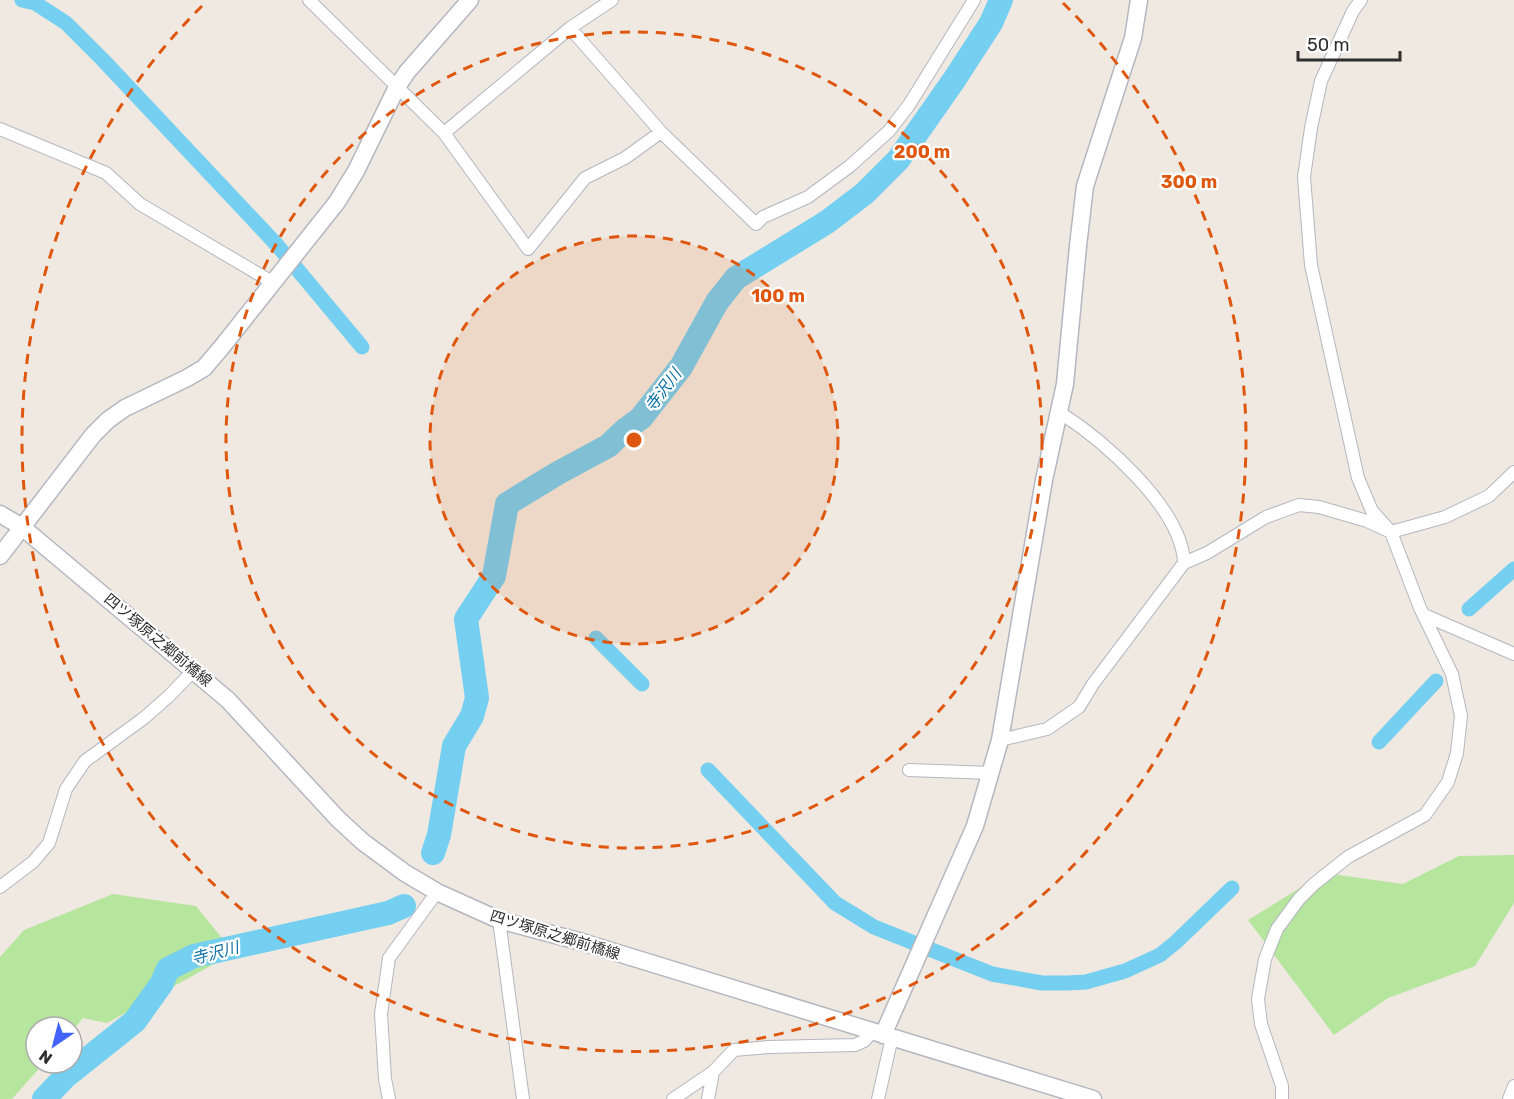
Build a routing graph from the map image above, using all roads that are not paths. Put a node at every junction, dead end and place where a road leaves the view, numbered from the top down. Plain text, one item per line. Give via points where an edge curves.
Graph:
1 (309, 0) edge
2 (470, 0) edge
3 (612, 0) edge
4 (974, 0) edge
5 (1139, 0) edge
6 (1361, 0) edge
7 (570, 27) junction
8 (397, 87) junction
9 (0, 129) edge
10 (662, 132) junction
11 (444, 133) junction
12 (272, 282) junction
13 (1059, 412) junction
14 (1514, 472) edge
15 (0, 514) edge
16 (22, 527) junction
17 (1391, 532) junction
18 (0, 556) edge
19 (1184, 563) junction
20 (1424, 615) junction
21 (1514, 654) edge
22 (194, 670) junction
23 (1000, 740) junction
24 (909, 770) dead end
25 (992, 773) junction
26 (0, 888) edge
27 (437, 892) junction
28 (499, 920) junction
29 (883, 1034) junction
30 (713, 1072) junction
31 (1514, 1086) edge
32 (389, 1099) edge
33 (523, 1099) edge
34 (673, 1099) edge
35 (708, 1099) edge
36 (879, 1099) edge
37 (1093, 1099) edge
38 (1281, 1099) edge
39 (1509, 1099) edge

1 - 8 street
2 - 8 street
3 - 7 street
4 - 10 street via 889,131 808,197 756,224
5 - 13 street via 1133,38 1085,186
6 - 17 street via 1321,81 1304,177 1311,265 1358,478 1372,511
7 - 10 street
7 - 11 street
8 - 11 street
8 - 12 street via 337,202
9 - 12 street via 106,173 140,204
10 - 11 street via 625,158 585,178 528,249
12 - 16 street via 204,368 108,420
13 - 19 street via 1114,453 1159,503 1183,547
13 - 23 street
14 - 17 street via 1489,496 1445,517
15 - 16 street, 四ツ塚原之郷前橋線
16 - 18 street
16 - 22 street, 四ツ塚原之郷前橋線
17 - 19 street via 1319,507 1299,505 1266,517
17 - 20 street
19 - 23 street via 1079,707 1047,729
20 - 21 street
20 - 38 street via 1452,674 1461,716 1457,753 1448,782 1425,815 1348,857 1299,899 1277,929 1265,958 1258,999 1261,1024 1282,1086
22 - 26 street via 144,718 85,760 66,789 49,843 33,862
22 - 27 street, 四ツ塚原之郷前橋線 via 228,700 363,842
23 - 25 street
24 - 25 street
25 - 29 street via 975,826
27 - 28 street, 四ツ塚原之郷前橋線
27 - 32 street via 388,958 381,1014
28 - 29 street, 四ツ塚原之郷前橋線
28 - 33 street
29 - 30 street via 855,1045 734,1050
29 - 36 street
29 - 37 street, 四ツ塚原之郷前橋線
30 - 34 street
30 - 35 street
31 - 39 street

